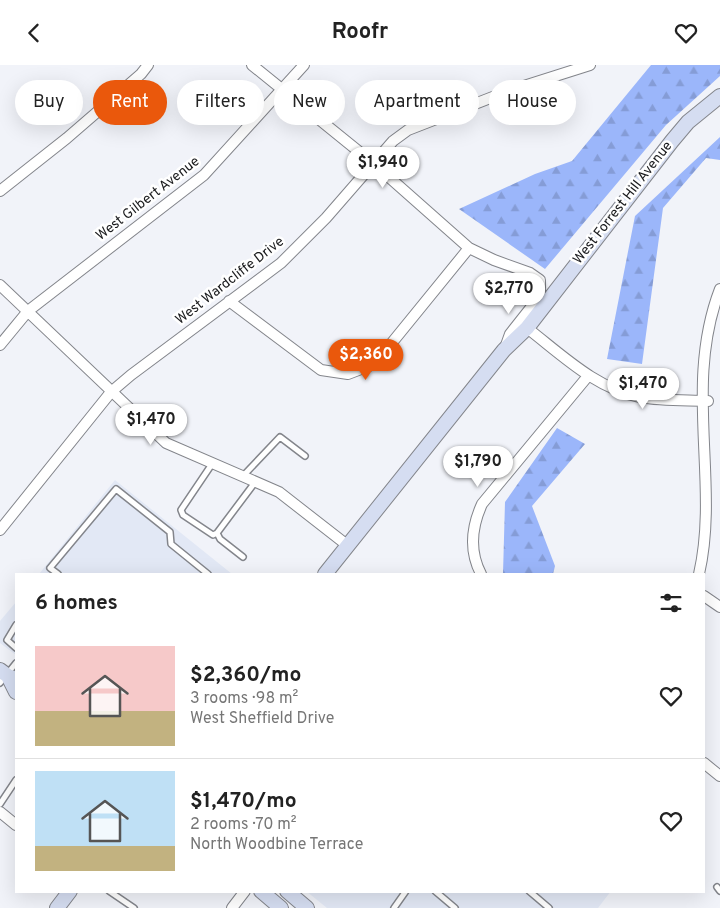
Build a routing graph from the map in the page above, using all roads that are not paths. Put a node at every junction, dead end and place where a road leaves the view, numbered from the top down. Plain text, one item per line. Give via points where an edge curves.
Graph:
1 (148, 65) edge
2 (252, 65) edge
3 (304, 65) edge
4 (590, 65) edge
5 (291, 80) edge
6 (274, 82) edge
7 (720, 96) edge
8 (274, 99) edge
9 (326, 125) edge
10 (372, 163) junction
11 (0, 191) edge
12 (469, 248) junction
13 (0, 285) edge
14 (720, 289) edge
15 (229, 301) junction
16 (28, 311) junction
17 (527, 328) junction
18 (0, 345) edge
19 (504, 350) junction
20 (588, 376) junction
21 (111, 392) junction
22 (708, 401) junction
23 (305, 456) dead end
24 (212, 464) junction
25 (716, 469) dead end
26 (243, 476) junction
27 (256, 481) junction
28 (717, 514) dead end
29 (0, 530) edge
30 (217, 533) junction
31 (347, 545) junction
32 (243, 557) dead end
33 (329, 572) edge
34 (57, 573) edge
35 (207, 573) edge
36 (480, 573) edge
37 (700, 573) edge
38 (705, 597) edge
39 (720, 607) edge
40 (15, 627) edge
41 (15, 647) edge
42 (15, 664) edge
43 (6, 676) edge
44 (15, 690) edge
45 (705, 764) edge
46 (720, 776) edge
47 (15, 782) edge
48 (0, 804) edge
49 (0, 812) edge
50 (15, 824) edge
51 (68, 893) edge
52 (112, 893) edge
53 (243, 893) edge
54 (263, 893) edge
55 (289, 893) edge
56 (405, 893) edge
57 (437, 893) edge
58 (531, 893) edge
59 (57, 908) edge
60 (134, 908) edge
61 (232, 908) edge
62 (282, 908) edge
63 (307, 908) edge
64 (394, 908) edge
65 (455, 908) edge
66 (549, 908) edge

1 - 11 street via 141,75 67,138
2 - 6 street
3 - 5 street, West Gilbert Avenue
4 - 10 street, West Wardcliffe Drive via 508,91 408,130
7 - 17 street, West Forrest Hill Avenue via 688,122 672,141
8 - 16 street, West Gilbert Avenue via 204,175
9 - 10 street
10 - 12 street
10 - 15 street, West Wardcliffe Drive via 326,218 281,263
12 - 15 street via 386,350 369,367 348,374 321,370
12 - 19 street via 540,280 540,296 510,334
13 - 16 street
14 - 22 street via 709,319 706,344
15 - 21 street, West Wardcliffe Drive
16 - 18 street, West Gilbert Avenue
16 - 21 street
17 - 19 street, West Forrest Hill Avenue
17 - 20 street
19 - 31 street, West Forrest Hill Avenue
20 - 22 street via 639,397
20 - 36 street via 482,503 474,523 473,541
21 - 24 street via 166,443
21 - 29 street, West Wardcliffe Drive
22 - 25 street
23 - 26 lane via 280,437
24 - 26 street
24 - 30 lane via 181,510 212,535
26 - 27 street
27 - 30 lane
27 - 31 street via 297,504
28 - 37 street via 708,556
30 - 32 lane
31 - 33 street, West Forrest Hill Avenue
34 - 35 lane via 50,568 116,489 170,532 171,545
38 - 39 street
40 - 41 lane via 8,639
42 - 43 lane
43 - 44 street
45 - 46 street
47 - 48 lane
49 - 50 street
51 - 59 street
52 - 60 lane
53 - 61 street
54 - 62 street
55 - 63 street
56 - 64 lane
57 - 65 lane
58 - 66 lane

